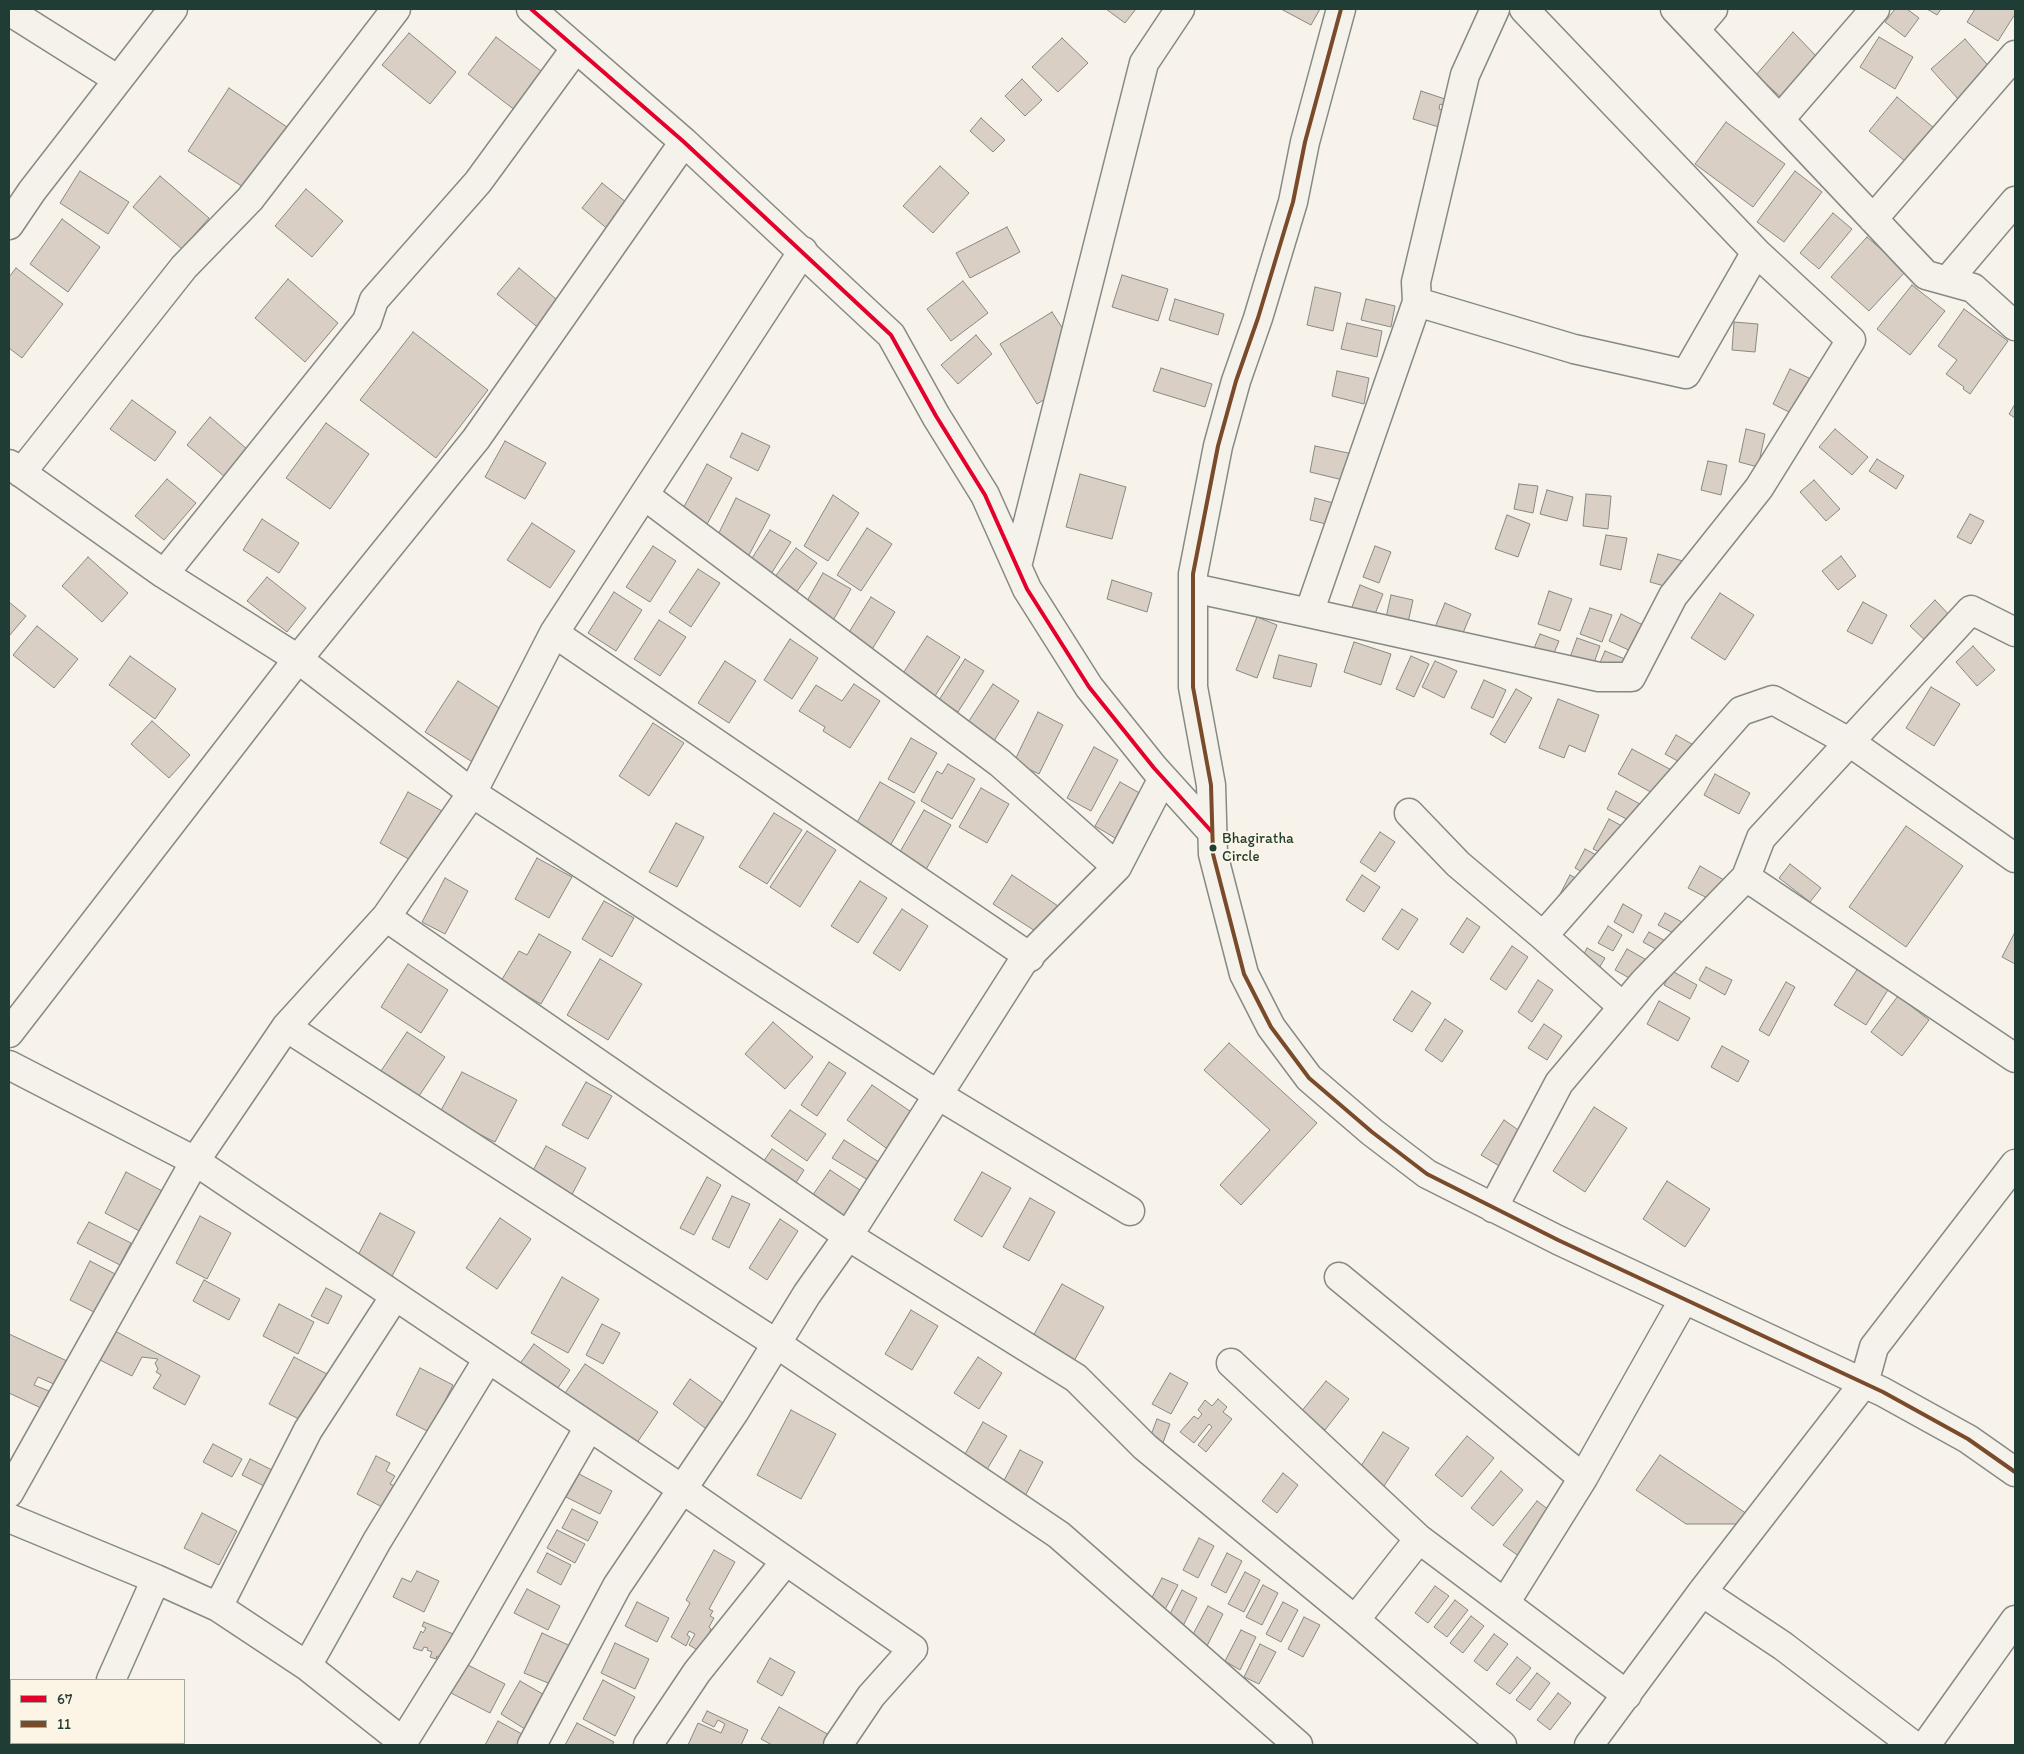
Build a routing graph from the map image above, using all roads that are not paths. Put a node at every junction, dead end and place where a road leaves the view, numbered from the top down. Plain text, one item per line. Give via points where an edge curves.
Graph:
1 (172, 9) edge
2 (396, 9) edge
3 (531, 9) edge
4 (1180, 9) edge
5 (1341, 9) edge
6 (1495, 9) edge
7 (1524, 9) edge
8 (1675, 9) edge
9 (1713, 9) edge
10 (1875, 9) edge
11 (9, 11) edge
12 (1695, 30) junction
13 (576, 48) junction
14 (2015, 55) edge
15 (117, 79) junction
16 (1780, 119) junction
17 (684, 142) junction
18 (2015, 202) edge
19 (1873, 219) junction
20 (9, 225) edge
21 (802, 251) junction
22 (1756, 252) junction
23 (1948, 280) junction
24 (1416, 302) junction
25 (2015, 326) edge
26 (15, 468) edge
27 (644, 495) junction
28 (1017, 566) junction
29 (164, 574) junction
30 (1193, 588) junction
31 (1309, 613) junction
32 (2015, 632) edge
33 (554, 633) junction
34 (298, 659) junction
35 (1851, 743) junction
36 (1163, 778) junction
37 (472, 793) junction
38 (1408, 813) dead end
39 (1212, 832) junction
40 (2015, 858) edge
41 (1117, 867) junction
42 (1746, 877) junction
43 (386, 917) junction
44 (1543, 936) junction
45 (1030, 957) junction
46 (1623, 1007) junction
47 (286, 1027) junction
48 (9, 1033) edge
49 (2015, 1058) edge
50 (9, 1065) edge
51 (938, 1095) junction
52 (195, 1161) junction
53 (2015, 1164) edge
54 (1492, 1208) junction
55 (1130, 1211) dead end
56 (848, 1236) junction
57 (1339, 1277) dead end
58 (395, 1296) junction
59 (1684, 1299) junction
60 (777, 1344) junction
61 (488, 1359) junction
62 (1231, 1363) dead end
63 (1864, 1383) junction
64 (589, 1427) junction
65 (2015, 1472) edge
66 (1583, 1478) junction
67 (682, 1489) junction
68 (9, 1493) edge
69 (9, 1518) edge
70 (1419, 1539) junction
71 (785, 1562) junction
72 (156, 1579) junction
73 (1702, 1592) junction
74 (1505, 1603) junction
75 (218, 1608) junction
76 (1355, 1620) junction
77 (2015, 1620) edge
78 (308, 1666) junction
79 (111, 1679) edge
80 (1627, 1695) junction
81 (404, 1744) edge
82 (532, 1745) edge
83 (648, 1745) edge
84 (838, 1745) edge
85 (1298, 1745) edge
86 (1502, 1745) edge
87 (1589, 1745) edge
88 (1913, 1745) edge
89 (1926, 1745) edge

1 - 15 street
2 - 26 street via 250,199 184,267
3 - 13 street
4 - 28 street via 1144,63
5 - 30 street via 1305,142 1293,202 1218,446
6 - 24 street via 1464,75 1416,282
7 - 22 street
8 - 12 street
9 - 12 street
10 - 16 street
11 - 15 street
12 - 16 street
13 - 17 street
13 - 29 street via 478,182 374,300 367,321
14 - 19 street
15 - 20 street
16 - 19 street
17 - 21 street
17 - 34 street via 476,439
18 - 23 street
19 - 23 street via 1926,275
21 - 27 street
21 - 28 street via 891,335 936,416 986,495
22 - 24 street via 1686,374 1574,350
22 - 31 street via 1851,340 1759,488 1673,596 1631,676 1599,677
23 - 25 street via 1973,288
24 - 31 street
26 - 29 street
27 - 33 street
27 - 41 street via 1000,763
28 - 36 street via 1027,589 1089,687
29 - 34 street
30 - 31 street
30 - 39 street via 1193,687 1211,785
32 - 35 street via 1971,610
33 - 37 street
33 - 45 street
34 - 37 street
34 - 48 street
35 - 40 street
35 - 42 street via 1761,838
35 - 44 street via 1773,700 1741,711
36 - 39 street
36 - 41 street
37 - 43 street
37 - 51 street
38 - 44 street via 1458,864
39 - 54 street via 1213,854 1244,974 1271,1027 1309,1078 1372,1132 1427,1174
41 - 45 street
42 - 46 street
42 - 49 street
43 - 47 street
43 - 56 street
44 - 46 street
45 - 51 street via 1022,963
46 - 54 street via 1559,1083
47 - 52 street
47 - 60 street
50 - 52 street
51 - 55 street
51 - 56 street
52 - 58 street
52 - 68 street
53 - 63 street via 1874,1347
54 - 59 street
56 - 60 street
56 - 76 street via 1076,1378 1145,1447
57 - 66 street
58 - 61 street
58 - 75 street via 308,1430
59 - 63 street
59 - 66 street
60 - 67 street
60 - 85 street via 1059,1535
61 - 64 street
61 - 78 street via 377,1540
62 - 70 street
63 - 65 street via 1968,1439
63 - 73 street
64 - 67 street
64 - 81 street
66 - 74 street
67 - 71 street
67 - 82 street via 617,1586
69 - 72 street
70 - 74 street
70 - 76 street
71 - 83 street via 697,1672
71 - 84 street via 913,1649 871,1696
72 - 75 street
72 - 79 street
73 - 80 street
73 - 88 street via 1783,1646
74 - 80 street
75 - 78 street
76 - 86 street
77 - 89 street
78 - 81 street
80 - 87 street

